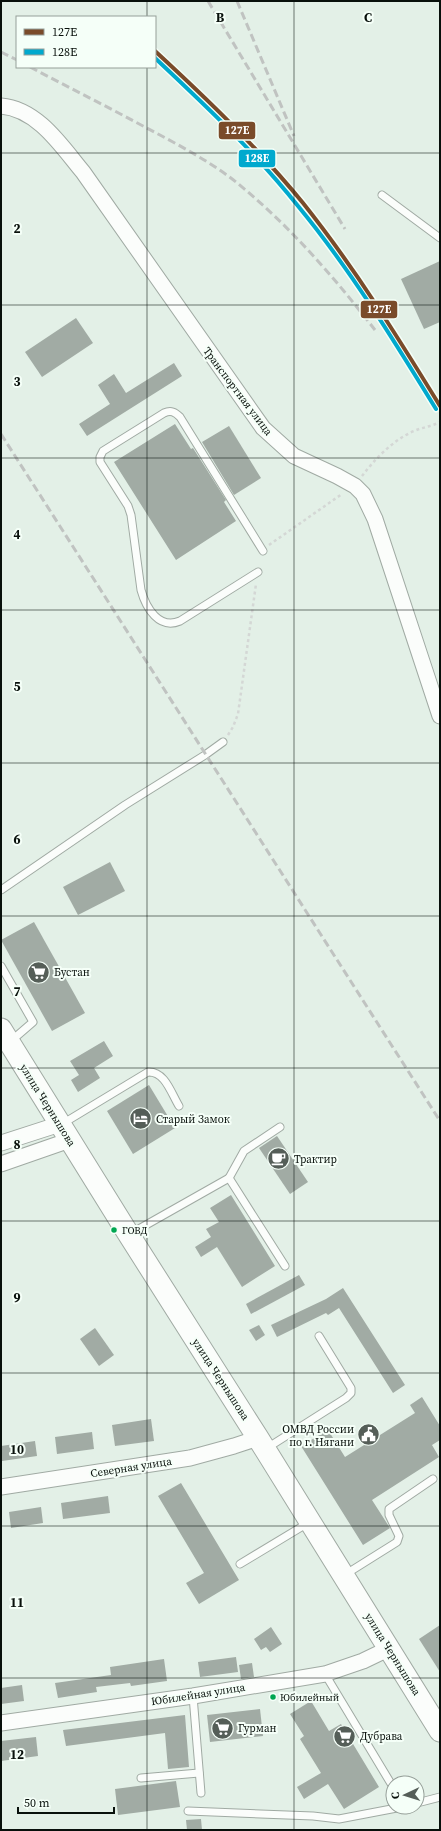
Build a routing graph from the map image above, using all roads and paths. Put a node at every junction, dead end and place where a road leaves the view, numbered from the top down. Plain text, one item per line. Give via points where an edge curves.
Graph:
1 (1, 106) edge
2 (382, 195) dead end
3 (440, 238) edge
4 (440, 422) edge
5 (355, 486) junction
6 (263, 550) joint
7 (258, 572) joint
8 (440, 716) edge
9 (223, 742) joint
10 (1, 890) edge
11 (1, 966) edge
12 (5, 1036) edge
13 (179, 1106) dead end
14 (280, 1127) dead end
15 (65, 1132) junction
16 (1, 1143) edge
17 (1, 1164) edge
18 (229, 1178) junction
19 (128, 1235) junction
20 (285, 1266) dead end
21 (318, 1336) dead end
22 (262, 1444) junction
23 (433, 1479) dead end
24 (1, 1487) edge
25 (310, 1521) junction
26 (240, 1564) dead end
27 (344, 1575) junction
28 (390, 1648) junction
29 (325, 1674) junction
30 (193, 1696) junction
31 (1, 1723) edge
32 (440, 1731) edge
33 (199, 1773) junction
34 (386, 1775) edge
35 (141, 1778) dead end
36 (201, 1793) dead end
37 (440, 1797) edge
38 (425, 1801) edge
39 (385, 1810) edge
40 (188, 1812) dead end

1 - 5 street, Транспортная улица via 36,120 83,172 262,428 294,456
2 - 3 lane
4 - 5 path via 429,428 415,430 398,440 372,464
5 - 6 path
5 - 8 street, Транспортная улица via 363,494 375,519
6 - 7 lane via 176,413 164,413 103,452 100,457 100,462 128,506 140,590 157,619 169,624 180,621
7 - 9 path via 238,714
9 - 10 lane
11 - 12 lane via 33,1022
12 - 15 main road, улица Чернышова
13 - 15 lane via 161,1075 148,1072
14 - 18 lane via 244,1151
15 - 16 street
15 - 17 street
15 - 19 main road, улица Чернышова
18 - 19 lane
18 - 20 lane
19 - 22 main road, улица Чернышова
21 - 22 lane via 351,1388 351,1393
22 - 24 street, Северная улица via 234,1446 190,1458
22 - 25 main road, улица Чернышова
23 - 27 lane via 389,1509 389,1516 399,1536 397,1542
25 - 26 lane
25 - 27 main road, улица Чернышова
27 - 28 main road, улица Чернышова
28 - 29 street, Юбилейная улица
28 - 32 main road, улица Чернышова
29 - 30 street, Юбилейная улица
29 - 34 lane
30 - 31 street, Юбилейная улица
30 - 33 lane
33 - 35 lane
33 - 36 lane
37 - 38 lane
39 - 40 lane via 339,1819

